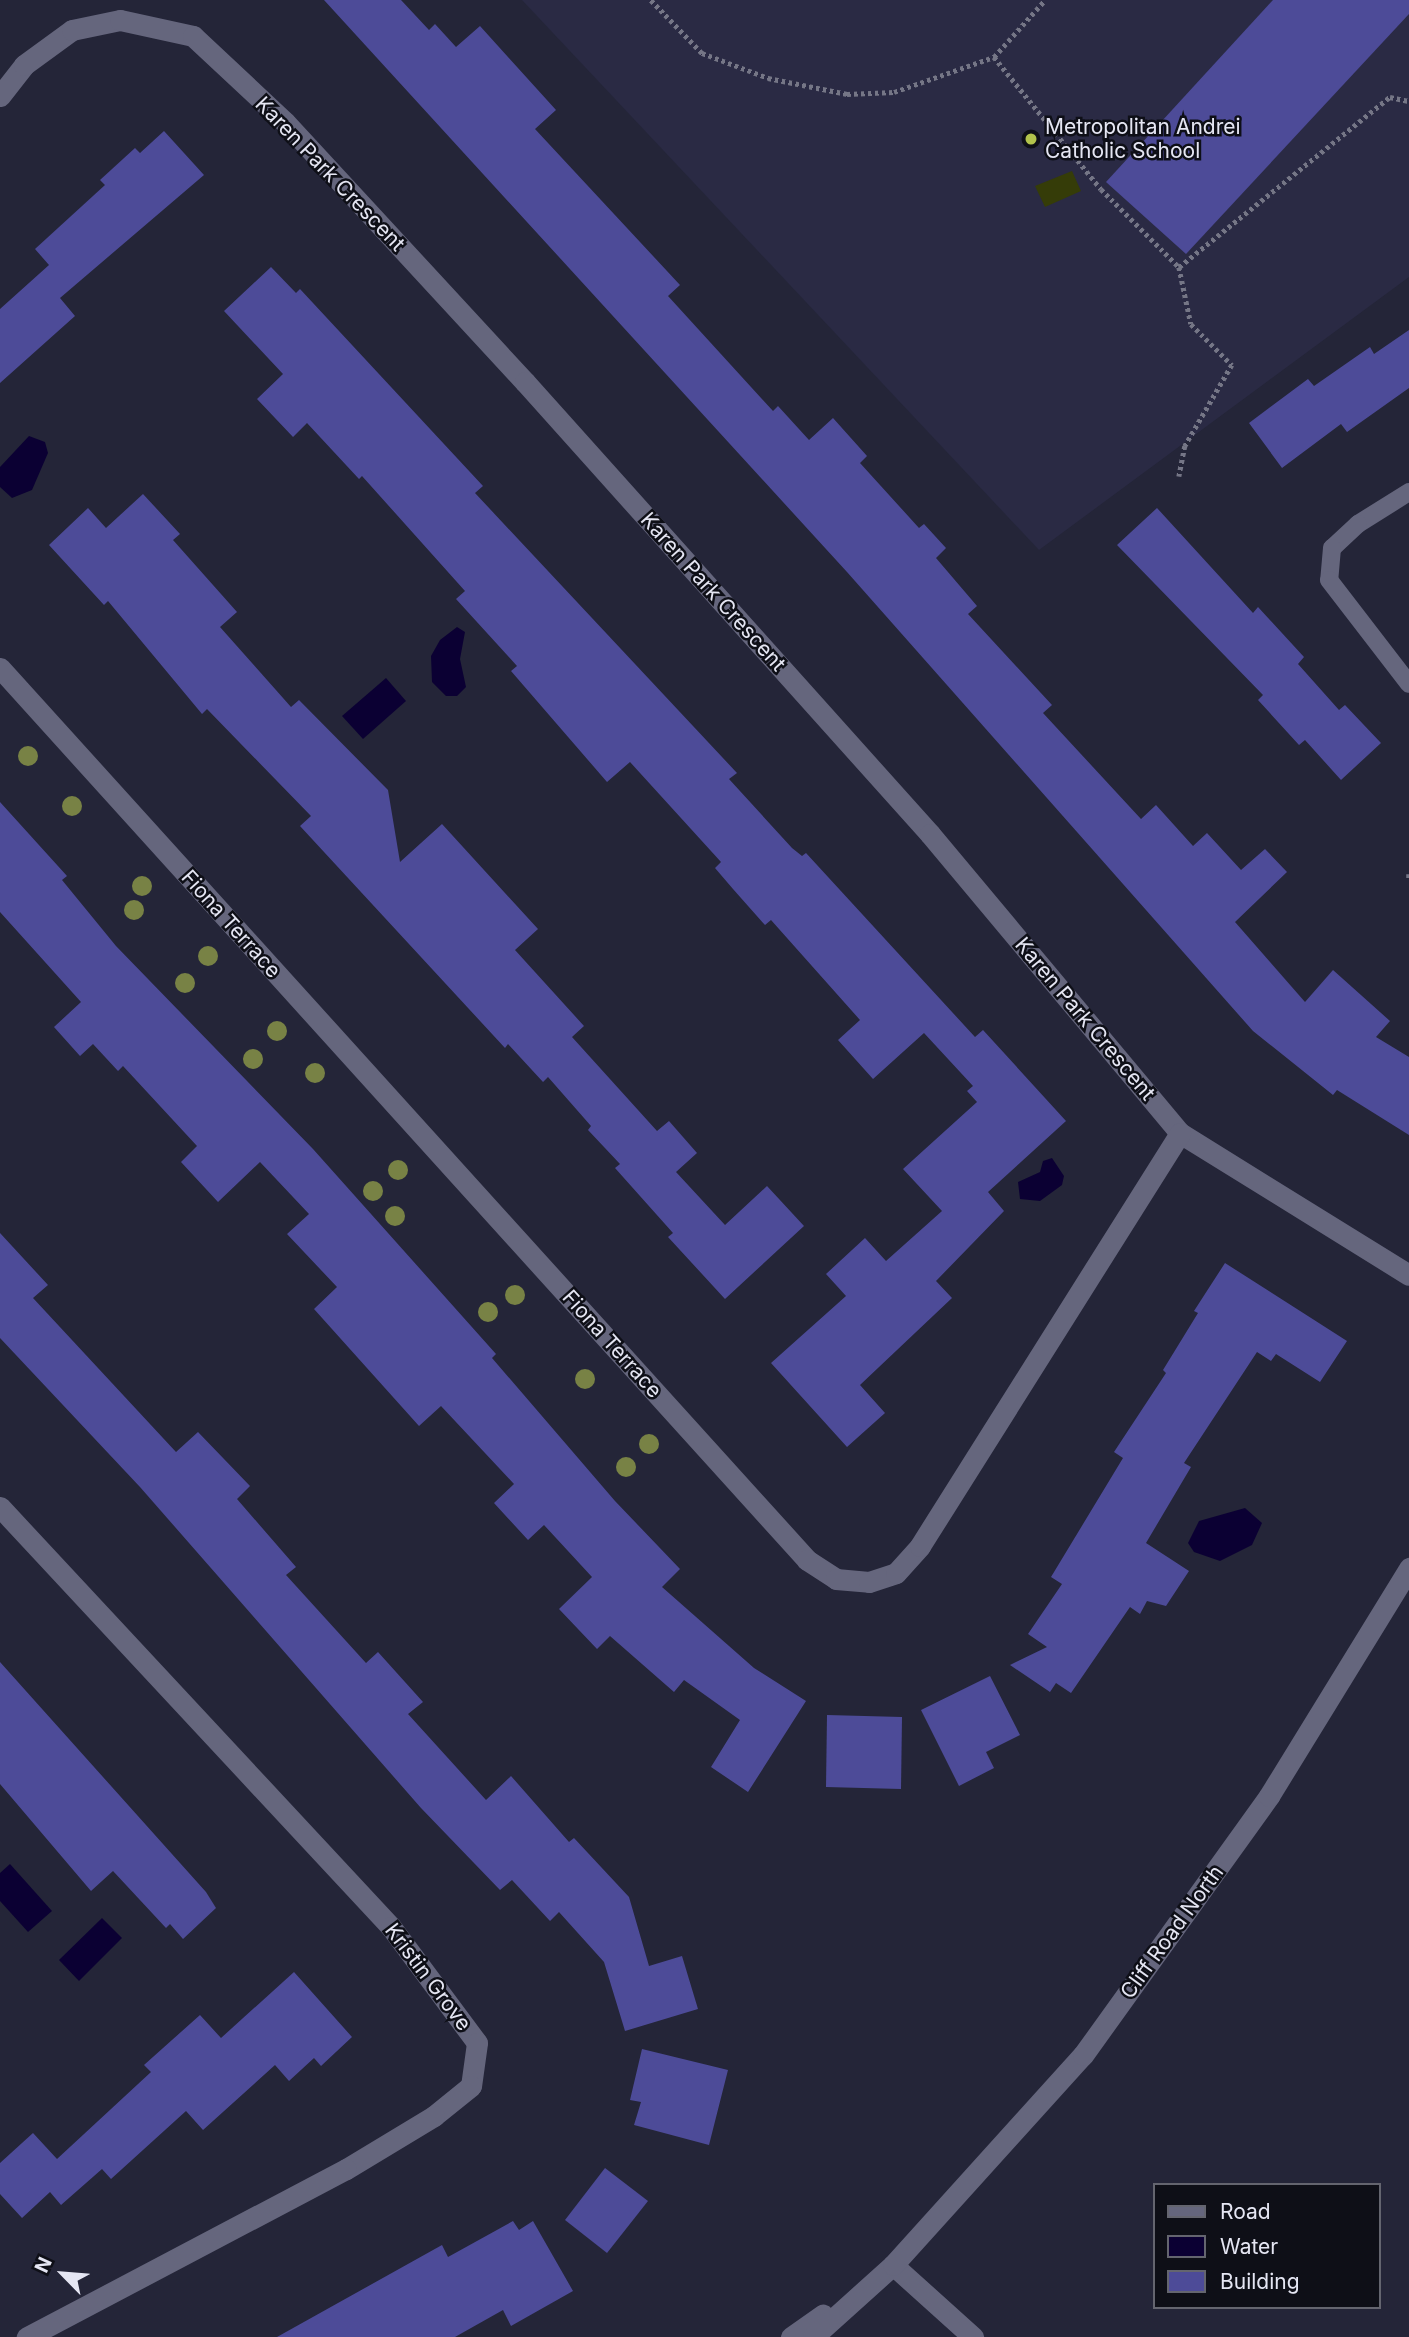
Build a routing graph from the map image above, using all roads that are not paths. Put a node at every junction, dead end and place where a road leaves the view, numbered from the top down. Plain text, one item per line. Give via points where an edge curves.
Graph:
1 (0, 96) edge
2 (1409, 492) edge
3 (0, 668) edge
4 (1409, 684) edge
5 (1180, 1133) junction
6 (1409, 1275) edge
7 (0, 1507) edge
8 (1409, 1568) edge
9 (893, 2265) junction
10 (27, 2337) edge
11 (791, 2337) edge
12 (813, 2337) edge
13 (973, 2337) edge

1 - 5 street, Karen Park Crescent via 24,65 72,30 120,20 193,36 285,122 544,403 930,834
2 - 4 lane via 1358,524 1332,548 1329,580
3 - 5 street, Fiona Terrace via 807,1560 836,1579 869,1582 896,1573 920,1546
5 - 6 street, Karen Park Crescent
7 - 10 street, Kristin Grove via 391,1927 477,2043 471,2087 434,2116 346,2169
8 - 9 street, Cliff Road North via 1269,1796 1083,2055
9 - 11 street, Cliff Road North
9 - 12 street, Cliff Road North
9 - 13 street

